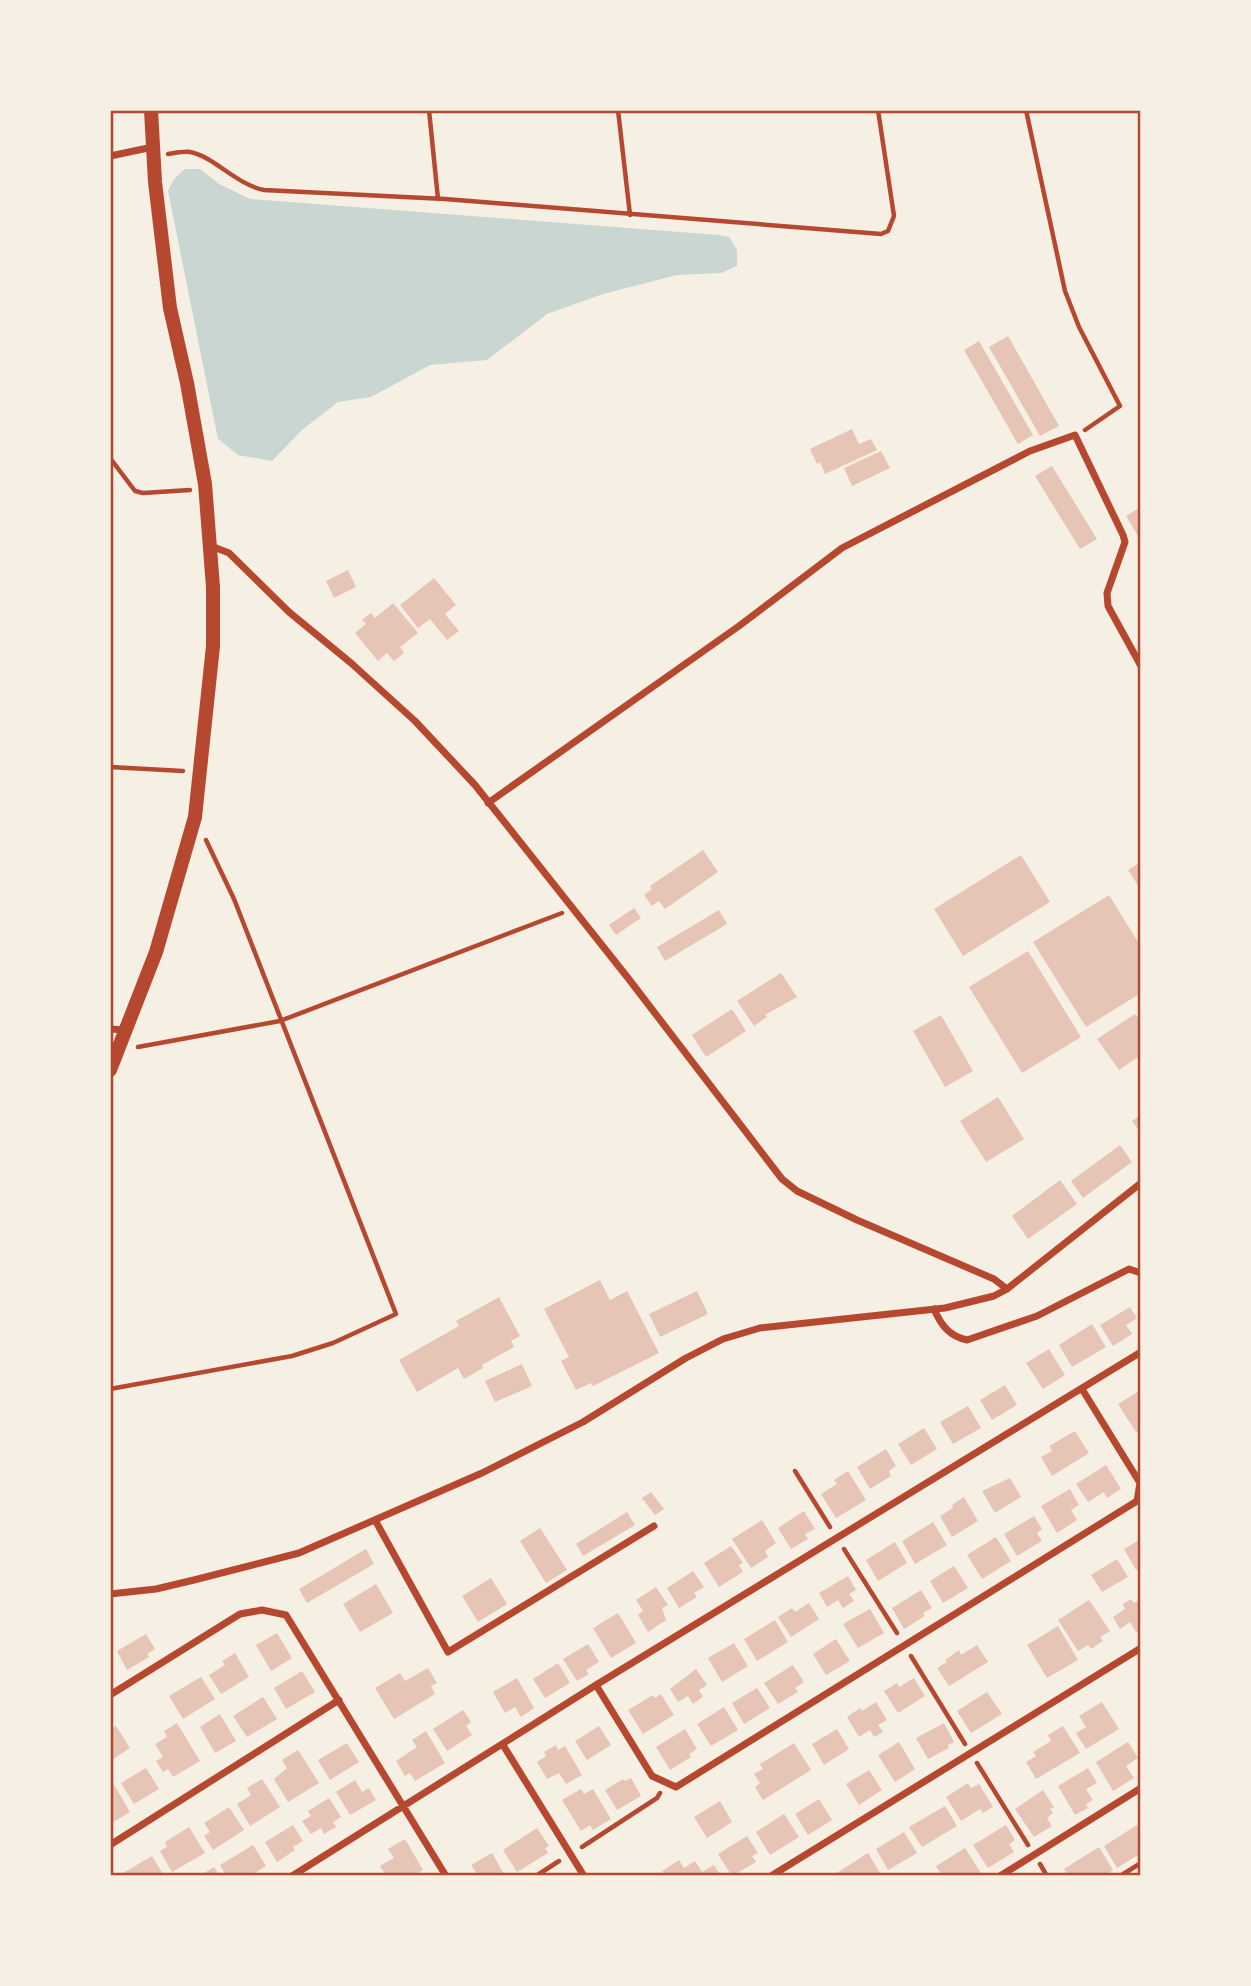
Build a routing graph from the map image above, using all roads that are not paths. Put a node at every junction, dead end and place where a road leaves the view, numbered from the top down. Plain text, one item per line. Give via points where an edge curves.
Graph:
1 (151, 110) edge
2 (153, 152) junction
3 (110, 156) edge
4 (210, 546) junction
5 (1141, 666) edge
6 (488, 803) junction
7 (110, 1029) edge
8 (126, 1030) junction
9 (110, 1070) edge
10 (1141, 1183) edge
11 (1141, 1273) edge
12 (1007, 1289) junction
13 (934, 1309) junction
14 (1141, 1352) edge
15 (1082, 1389) junction
16 (375, 1520) junction
17 (654, 1526) dead end
18 (110, 1594) edge
19 (1141, 1648) edge
20 (596, 1685) junction
21 (110, 1695) edge
22 (339, 1700) junction
23 (503, 1745) junction
24 (1141, 1788) edge
25 (403, 1806) junction
26 (110, 1845) edge
27 (292, 1876) edge
28 (446, 1876) edge
29 (584, 1876) edge
30 (771, 1876) edge
31 (1000, 1876) edge

1 - 2 main road
2 - 3 street
2 - 4 main road via 170,309 205,489
4 - 6 street via 229,553 415,722
4 - 8 main road via 213,646 195,817 156,952
5 - 6 street via 1108,606 1107,593 1125,542 1075,435 1030,451 842,548
6 - 12 street via 782,1179 797,1191 994,1279
7 - 8 street
8 - 9 main road
10 - 12 street
11 - 13 street via 1129,1269 1037,1316 967,1340 948,1331
12 - 13 street
13 - 16 street via 760,1328 723,1339 583,1422
14 - 15 street
15 - 20 street
15 - 20 street via 1140,1483 1137,1502 676,1787 652,1776
16 - 17 street via 448,1652
16 - 18 street via 284,1557 169,1586
19 - 30 street
20 - 23 street
21 - 22 street via 233,1618 262,1610 286,1615
22 - 25 street
22 - 26 street
23 - 25 street
23 - 29 street
24 - 31 street
25 - 27 street
25 - 28 street

